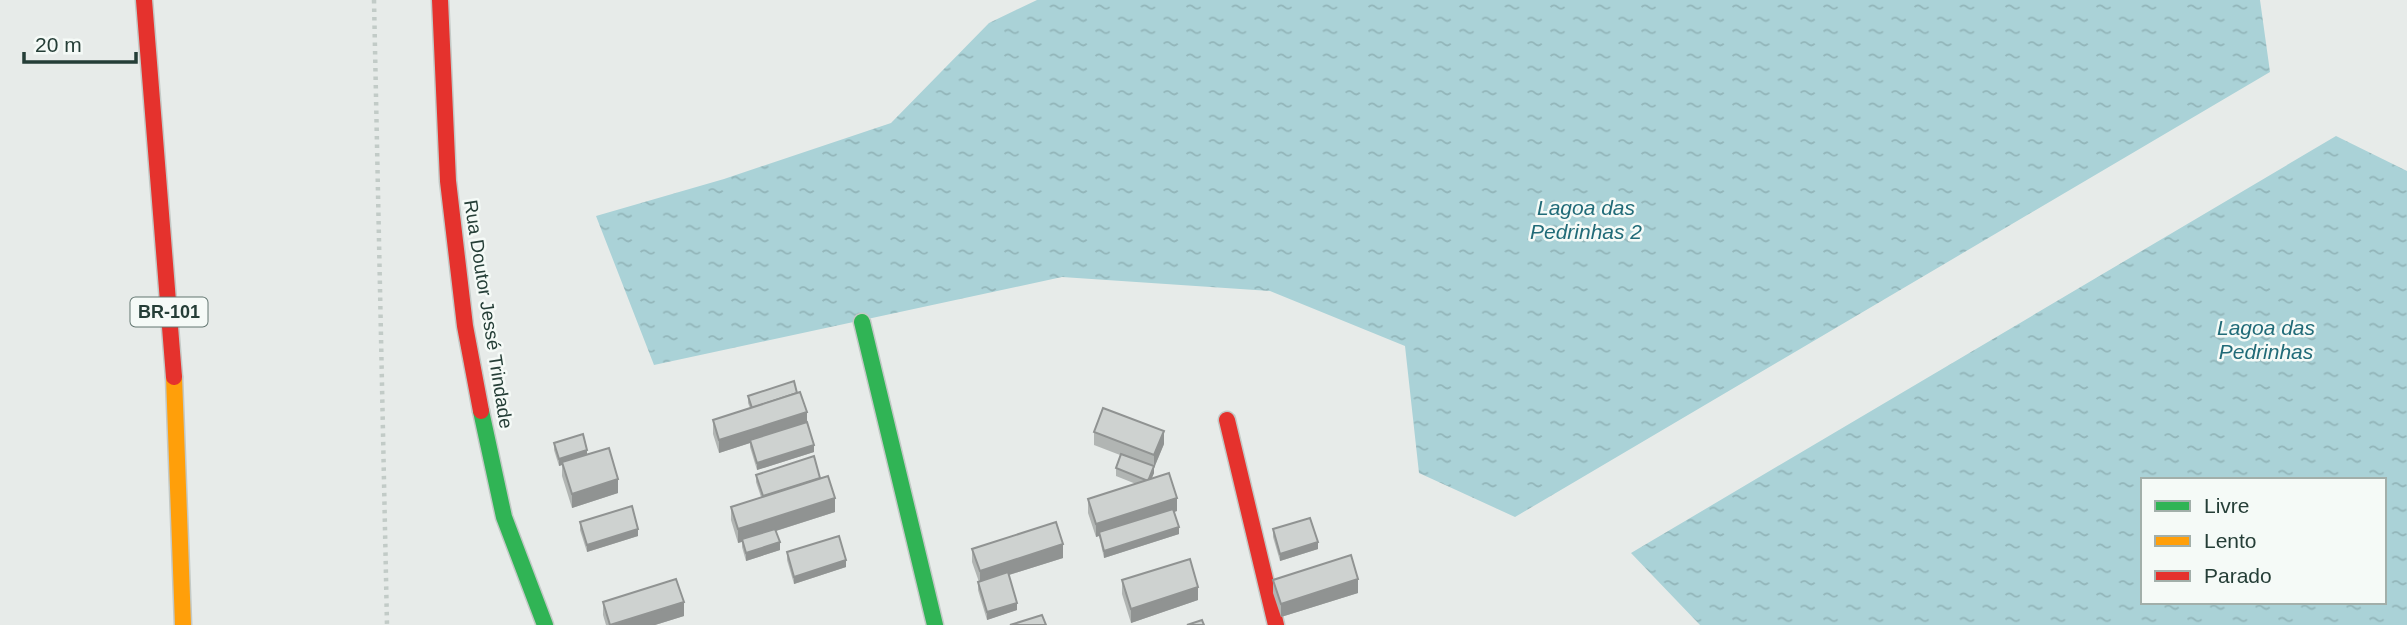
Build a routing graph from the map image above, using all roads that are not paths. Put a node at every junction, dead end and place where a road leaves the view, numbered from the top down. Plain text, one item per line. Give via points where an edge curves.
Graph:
1 (144, 0) edge
2 (440, 0) edge
3 (862, 322) dead end
4 (1227, 420) dead end
5 (183, 625) edge
6 (545, 625) edge
7 (935, 625) edge
8 (1276, 625) edge

1 - 5 main road, BR-101 via 174,368
2 - 6 main road, Rua Doutor Jessé Trindade via 448,181 465,326 504,517
3 - 7 main road
4 - 8 main road

